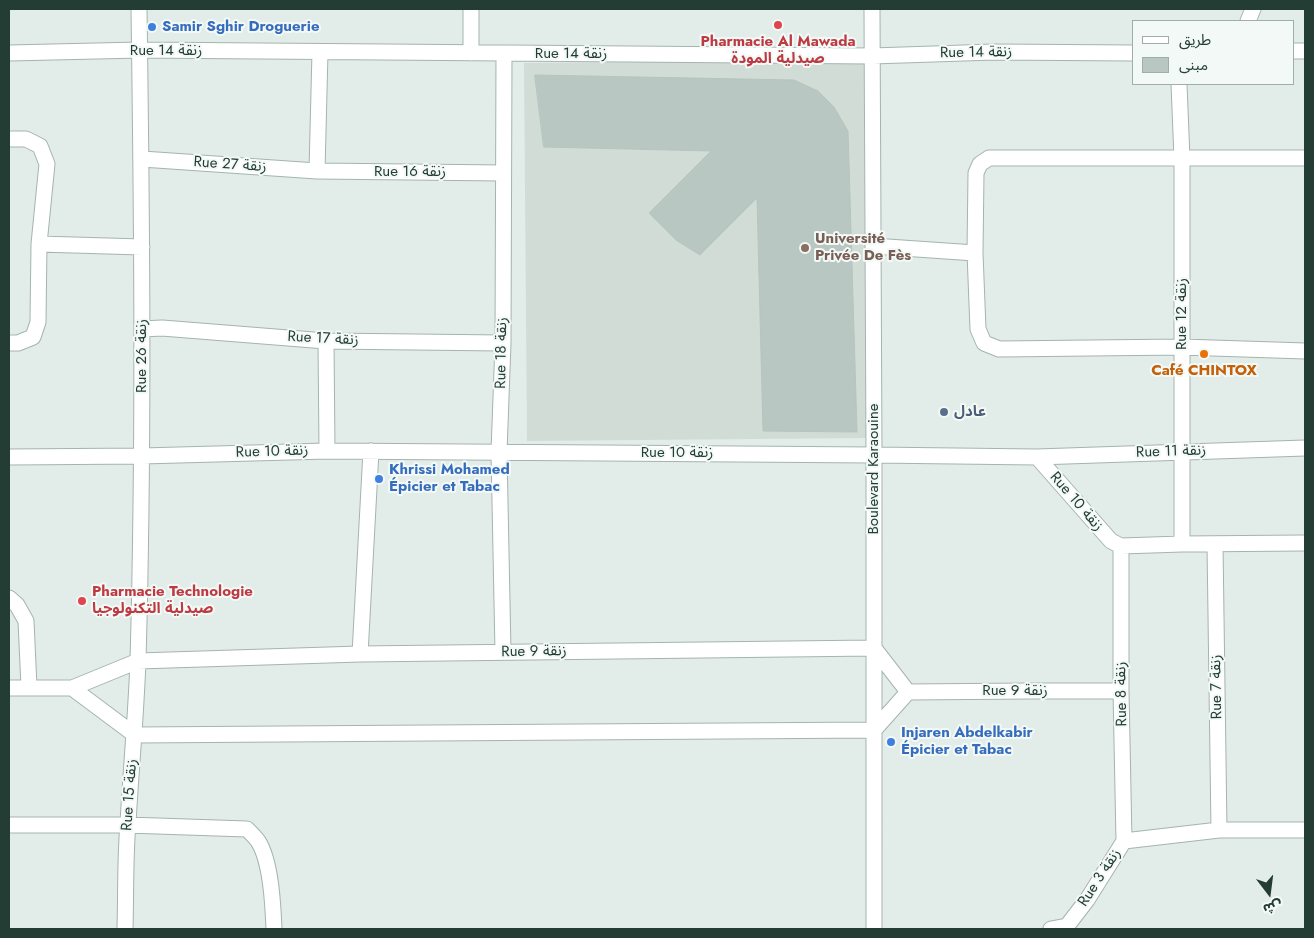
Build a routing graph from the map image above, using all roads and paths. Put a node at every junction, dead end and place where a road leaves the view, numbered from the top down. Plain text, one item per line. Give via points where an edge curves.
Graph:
1 (139, 9) edge
2 (472, 9) edge
3 (872, 9) edge
4 (140, 50) junction
5 (320, 52) junction
6 (9, 53) edge
7 (471, 53) junction
8 (1132, 53) edge
9 (504, 54) junction
10 (872, 56) junction
11 (1179, 85) edge
12 (9, 139) edge
13 (1305, 158) edge
14 (142, 159) junction
15 (1182, 159) junction
16 (318, 171) junction
17 (504, 172) junction
18 (39, 244) junction
19 (873, 246) junction
20 (142, 247) junction
21 (975, 254) junction
22 (142, 329) junction
23 (326, 341) junction
24 (9, 343) edge
25 (503, 343) junction
26 (1182, 347) junction
27 (1305, 351) edge
28 (1305, 448) edge
29 (327, 451) junction
30 (371, 451) junction
31 (499, 452) junction
32 (1182, 452) junction
33 (874, 454) junction
34 (9, 456) edge
35 (142, 456) junction
36 (1037, 457) junction
37 (1305, 543) edge
38 (1182, 544) junction
39 (1215, 544) junction
40 (1121, 546) junction
41 (9, 598) edge
42 (874, 648) junction
43 (503, 652) junction
44 (360, 654) junction
45 (138, 661) junction
46 (30, 687) junction
47 (9, 688) edge
48 (72, 688) junction
49 (908, 692) junction
50 (1121, 692) junction
51 (874, 730) junction
52 (135, 735) junction
53 (9, 825) edge
54 (127, 825) junction
55 (1219, 830) junction
56 (1305, 830) edge
57 (1124, 841) junction
58 (1067, 928) edge
59 (125, 929) edge
60 (274, 929) edge
61 (874, 929) edge
62 (1051, 929) edge

1 - 4 street
2 - 7 street
3 - 10 street, Boulevard Karaouine
4 - 5 street, Rue 14 زنقة
4 - 6 street, Rue 14 زنقة
4 - 14 street, Rue 26 زنقة
5 - 7 street, Rue 14 زنقة
5 - 16 street
7 - 9 street, Rue 14 زنقة
8 - 10 street, Rue 14 زنقة via 994,52
9 - 10 street, Rue 14 زنقة
9 - 17 street, Rue 18 زنقة
10 - 19 street, Boulevard Karaouine
11 - 15 street, Rue 12 زنقة
12 - 18 street via 26,139 40,146 47,164
13 - 15 street
14 - 16 street, Rue 27 زنقة
14 - 20 street, Rue 26 زنقة
15 - 21 street via 989,158 980,164 976,173
15 - 26 street, Rue 12 زنقة
16 - 17 street, Rue 16 زنقة
17 - 25 street, Rue 18 زنقة
18 - 20 street
18 - 24 street via 38,322 33,337 18,344
19 - 21 street
19 - 33 street, Boulevard Karaouine
20 - 22 street, Rue 26 زنقة
21 - 26 street via 978,329 984,343 999,349
22 - 23 street, Rue 17 زنقة
22 - 35 street, Rue 26 زنقة
23 - 25 street, Rue 17 زنقة
23 - 29 street
25 - 31 street, Rue 18 زنقة
26 - 27 street
26 - 32 street, Rue 12 زنقة
28 - 32 street, Rue 11 زنقة
29 - 30 street, Rue 10 زنقة
29 - 35 street, Rue 10 زنقة
30 - 31 street, Rue 10 زنقة
30 - 44 street
31 - 33 street, Rue 10 زنقة
31 - 43 street, Rue 18 زنقة
32 - 36 street, Rue 11 زنقة
32 - 38 street, Rue 12 زنقة
33 - 36 street, Rue 10 زنقة
33 - 42 street, Boulevard Karaouine
34 - 35 street, Rue 10 زنقة
35 - 45 street, Rue 26 زنقة
36 - 40 street, Rue 10 زنقة via 1111,541
37 - 39 street
38 - 39 street
38 - 40 street
39 - 55 street, Rue 7 زنقة
40 - 50 street, Rue 8 زنقة
41 - 46 street via 26,620
42 - 43 street, Rue 9 زنقة
42 - 49 street
42 - 51 street, Boulevard Karaouine
43 - 44 street, Rue 9 زنقة
44 - 45 street, Rue 9 زنقة
45 - 48 street
45 - 52 street, Rue 15 زنقة
46 - 47 street
46 - 48 street
48 - 52 street
49 - 50 street, Rue 9 زنقة
49 - 51 street
50 - 57 street, Rue 8 زنقة
51 - 52 street
51 - 61 street, Boulevard Karaouine
52 - 54 street, Rue 15 زنقة
53 - 54 street
54 - 59 street, Rue 15 زنقة
54 - 60 street via 247,829 259,842 264,858 272,892
55 - 56 street
55 - 57 street
57 - 58 street, Rue 3 زنقة
58 - 62 street, Rue 3 زنقة

